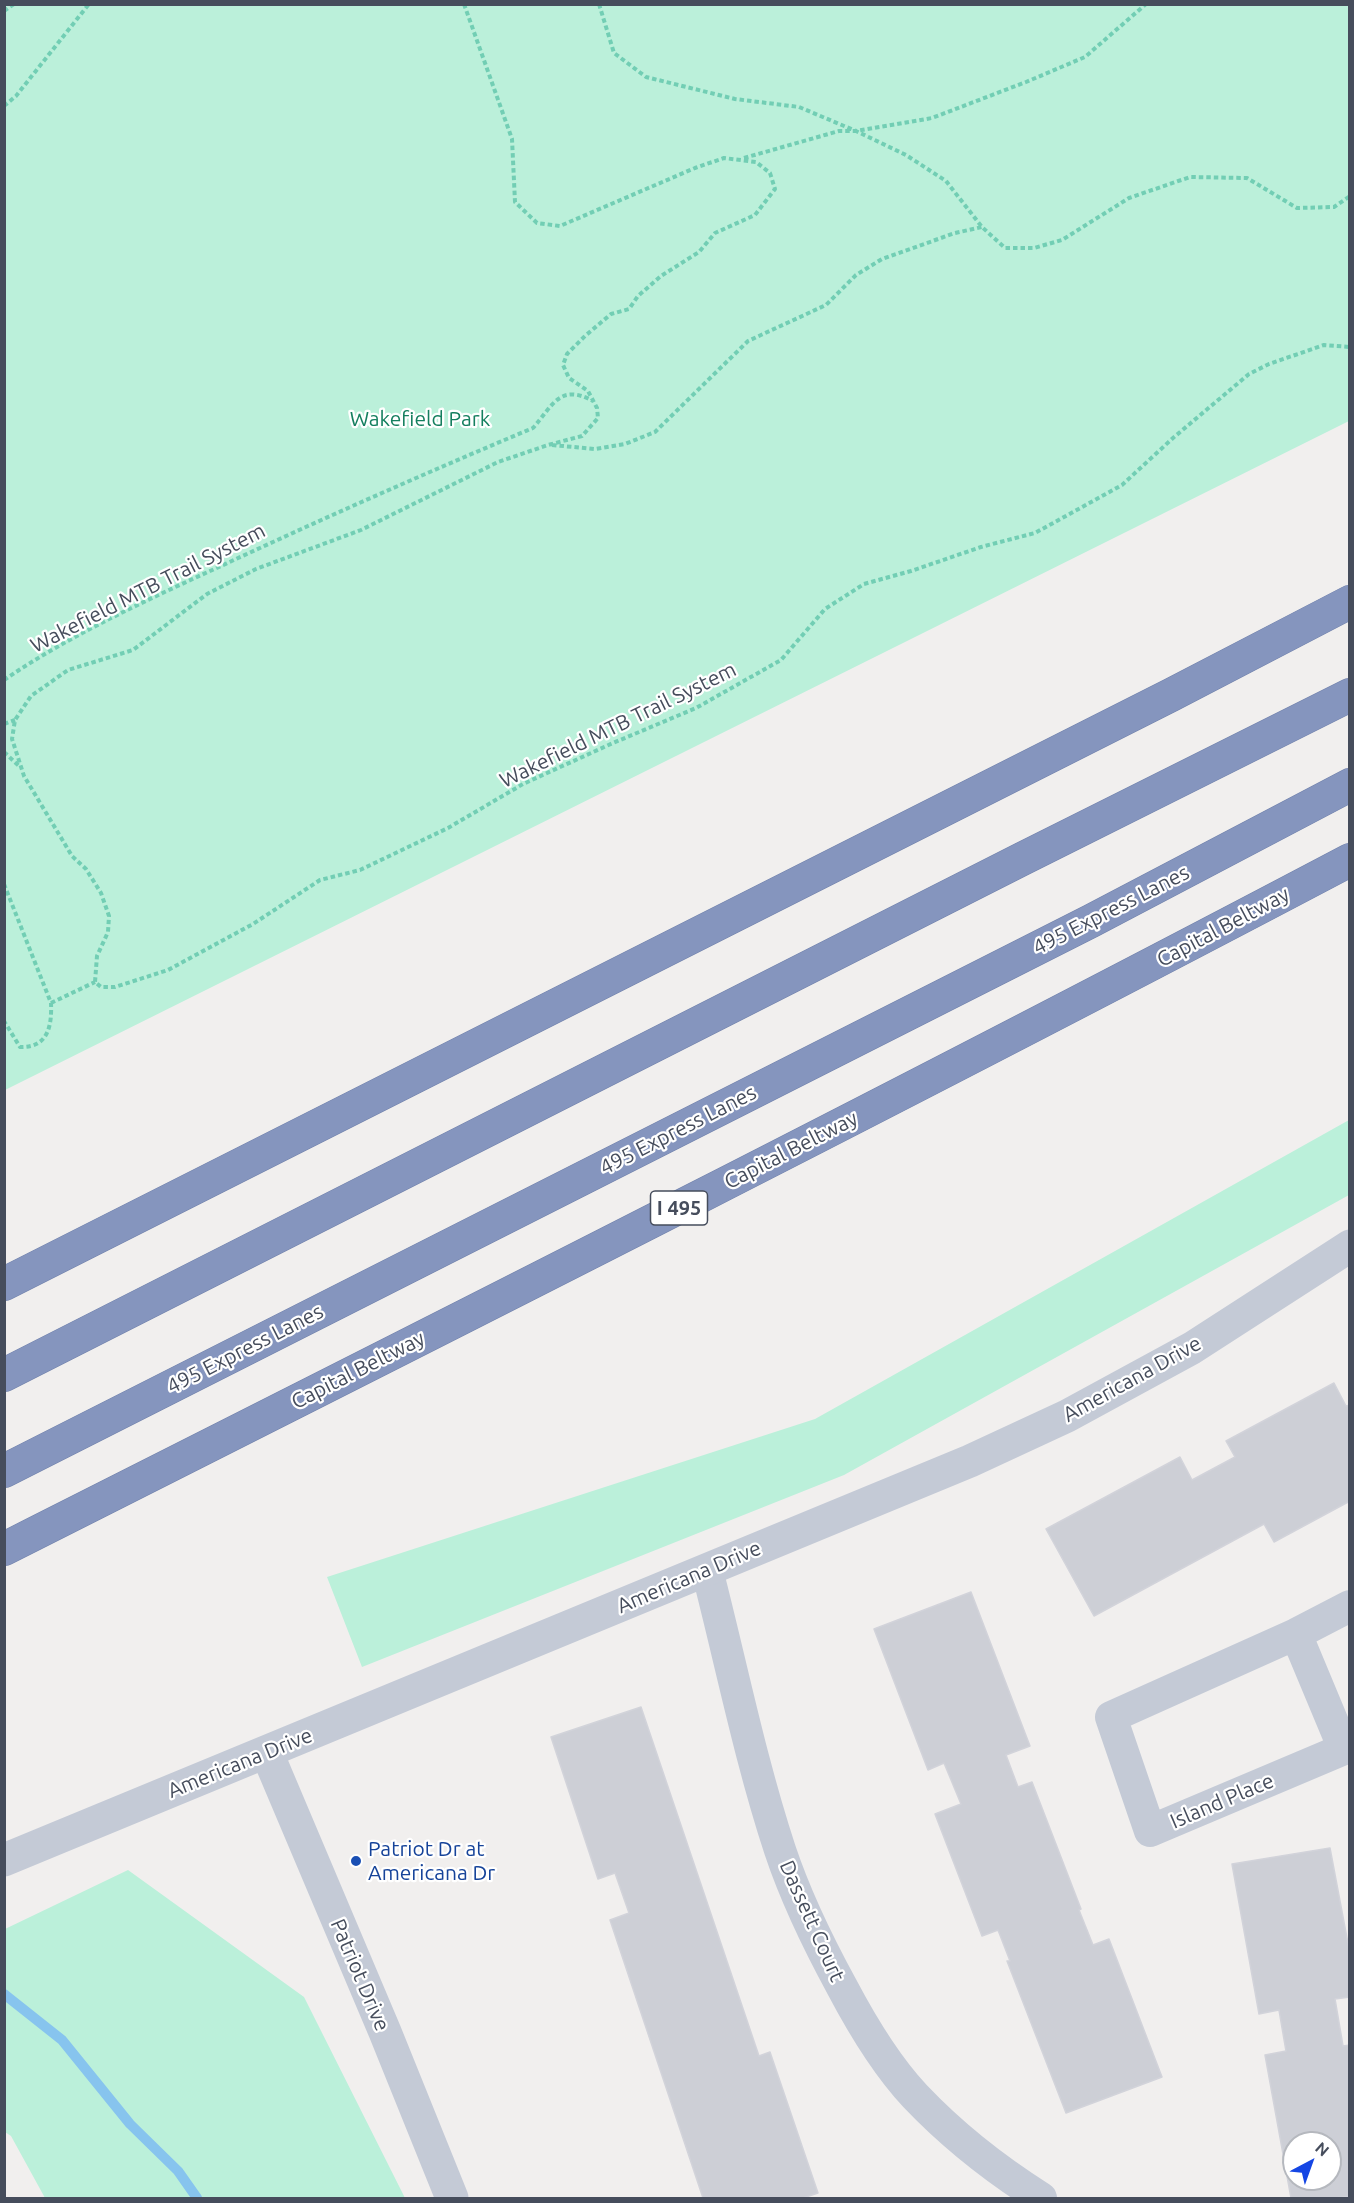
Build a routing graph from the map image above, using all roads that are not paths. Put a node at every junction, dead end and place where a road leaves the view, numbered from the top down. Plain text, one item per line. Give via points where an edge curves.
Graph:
1 (1350, 602) edge
2 (1350, 695) edge
3 (1350, 785) edge
4 (1350, 860) edge
5 (1350, 1246) edge
6 (4, 1284) edge
7 (4, 1375) edge
8 (4, 1471) edge
9 (4, 1548) edge
10 (707, 1570) junction
11 (1350, 1606) edge
12 (1296, 1634) junction
13 (267, 1753) junction
14 (4, 1860) edge
15 (452, 2199) edge
16 (1041, 2199) edge

1 - 6 highway
2 - 7 highway
3 - 8 highway, 495 Express Lanes via 1091,921
4 - 9 highway, Capital Beltway / I 495 via 789,1152
5 - 10 street, Americana Drive via 1192,1348 1067,1416 970,1461
10 - 13 street, Americana Drive
10 - 16 street, Dassett Court via 781,1851 818,1942 888,2063 915,2095 966,2144
11 - 12 street, Island Place
12 - 12 street, Island Place via 1344,1749 1150,1831 1111,1717
13 - 14 street, Americana Drive
13 - 15 street, Patriot Drive

